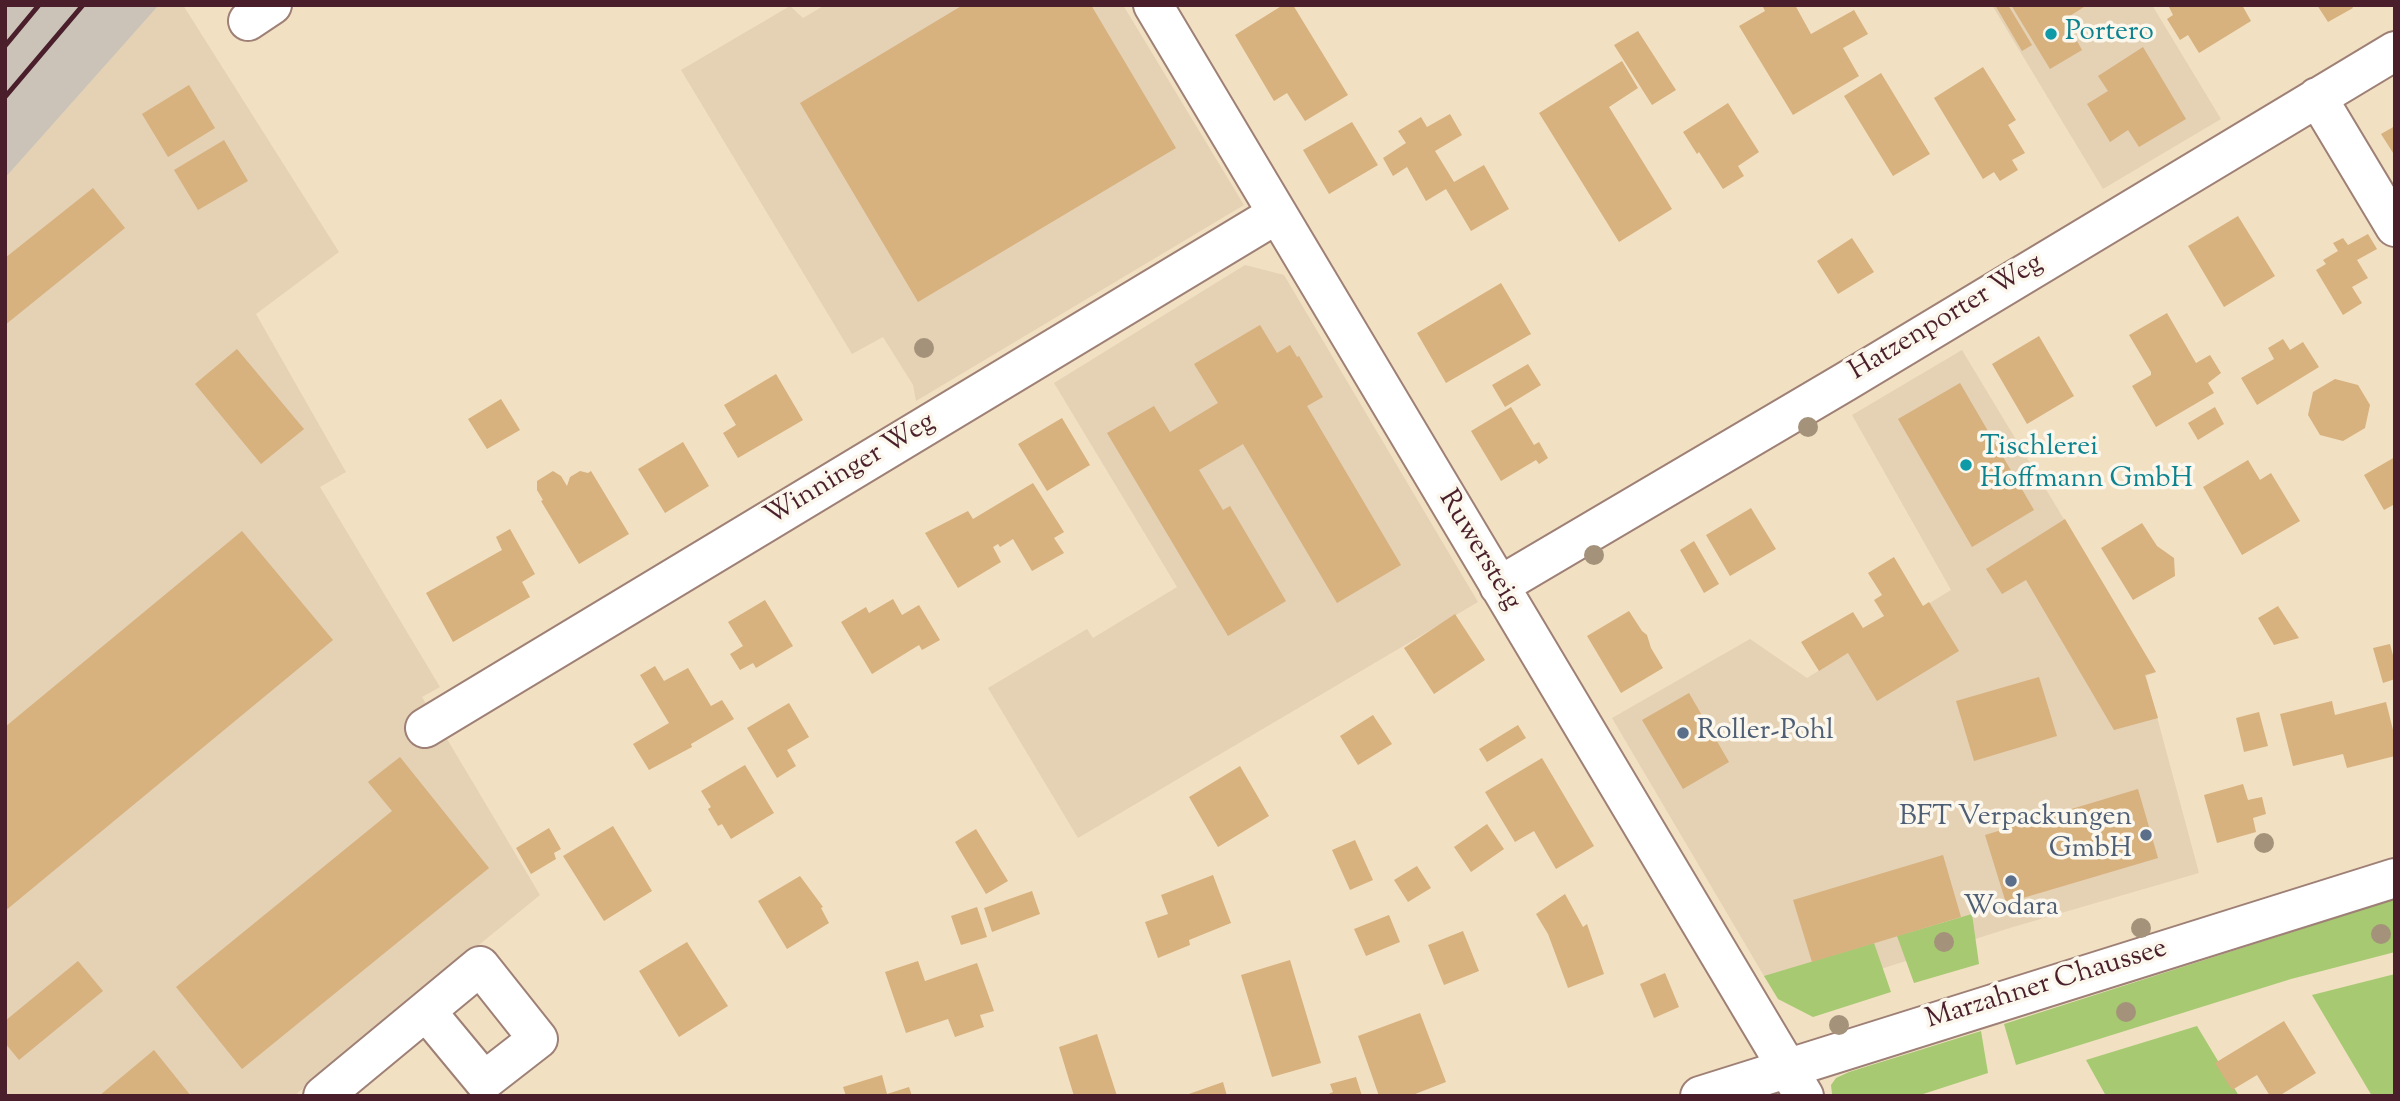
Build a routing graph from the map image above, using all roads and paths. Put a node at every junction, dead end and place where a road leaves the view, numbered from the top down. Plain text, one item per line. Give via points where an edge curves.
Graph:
1 (1161, 8) edge
2 (2395, 51) edge
3 (2317, 97) junction
4 (1277, 214) junction
5 (2395, 228) edge
6 (1499, 586) junction
7 (425, 728) dead end
8 (2395, 878) edge
9 (426, 1011) dead end
10 (1796, 1082) edge
11 (323, 1096) edge
12 (1700, 1096) edge

1 - 4 street, Ruwersteig
2 - 3 street, Hatzenporter Weg
3 - 5 street
3 - 6 street, Hatzenporter Weg
4 - 6 street, Ruwersteig
4 - 7 street, Winninger Weg
6 - 10 street, Ruwersteig
8 - 10 street, Marzahner Chaussee
9 - 11 street
10 - 12 street, Marzahner Chaussee

